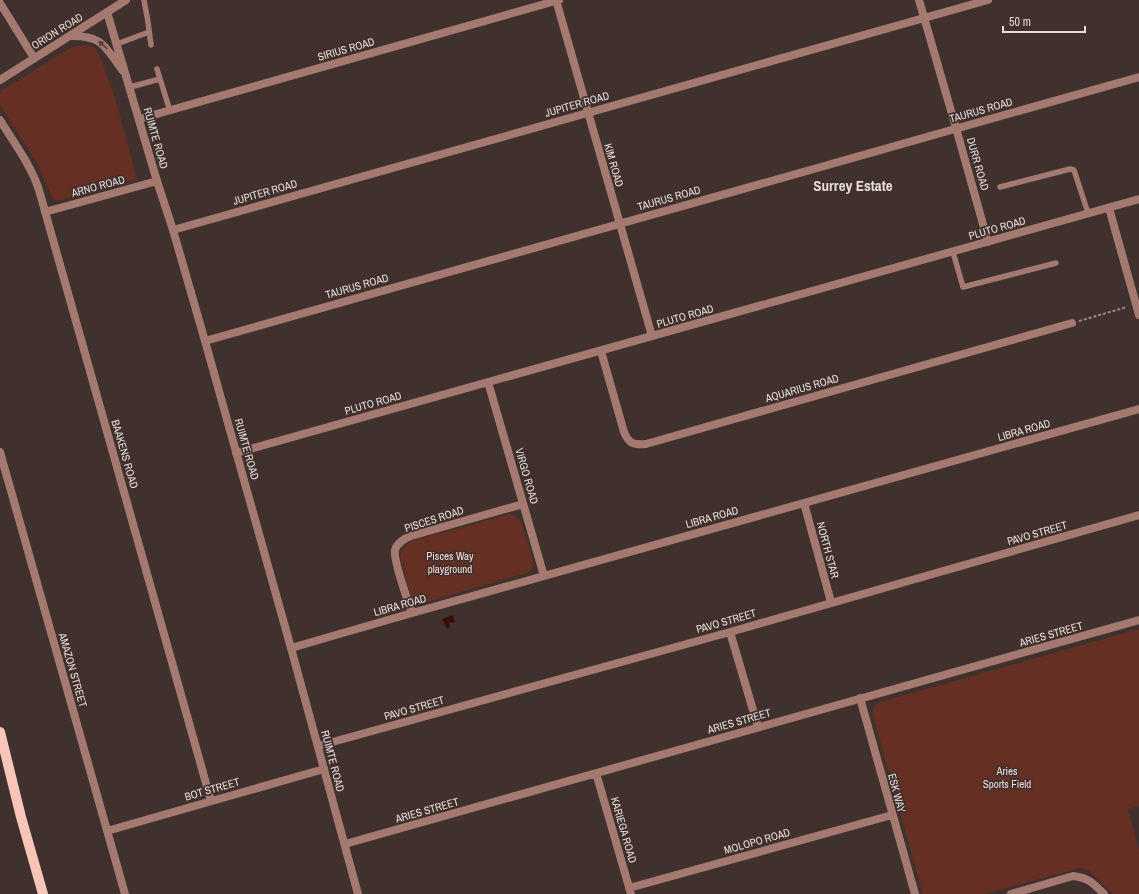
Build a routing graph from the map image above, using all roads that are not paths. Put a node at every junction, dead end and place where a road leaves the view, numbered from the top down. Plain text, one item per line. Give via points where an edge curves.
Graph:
1 (126, 0) edge
2 (144, 0) edge
3 (557, 0) edge
4 (918, 0) edge
5 (988, 0) edge
6 (0, 3) edge
7 (107, 12) junction
8 (923, 18) junction
9 (149, 32) junction
10 (68, 37) junction
11 (117, 44) junction
12 (151, 45) dead end
13 (34, 58) junction
14 (157, 69) dead end
15 (126, 74) junction
16 (1139, 77) edge
17 (160, 79) junction
18 (0, 80) edge
19 (130, 87) junction
20 (170, 111) junction
21 (588, 112) junction
22 (0, 120) edge
23 (139, 120) junction
24 (956, 128) junction
25 (157, 181) junction
26 (1000, 187) dead end
27 (1139, 199) edge
28 (1109, 208) junction
29 (45, 212) junction
30 (1088, 213) junction
31 (620, 224) junction
32 (173, 230) junction
33 (988, 242) junction
34 (952, 252) junction
35 (1056, 263) dead end
36 (1136, 294) edge
37 (1139, 315) edge
38 (1072, 323) road end
39 (652, 336) junction
40 (205, 341) junction
41 (601, 351) junction
42 (488, 382) junction
43 (1139, 409) edge
44 (0, 452) edge
45 (236, 453) junction
46 (804, 503) junction
47 (523, 504) junction
48 (1139, 515) edge
49 (544, 576) junction
50 (831, 602) junction
51 (412, 613) junction
52 (1139, 620) edge
53 (730, 632) junction
54 (291, 648) junction
55 (860, 698) junction
56 (758, 727) junction
57 (0, 732) edge
58 (318, 746) junction
59 (0, 755) edge
60 (324, 769) junction
61 (596, 773) junction
62 (211, 801) junction
63 (892, 814) junction
64 (21, 817) junction
65 (107, 831) junction
66 (345, 844) junction
67 (630, 891) edge
68 (43, 894) edge
69 (124, 894) edge
70 (358, 894) edge
71 (915, 894) edge
72 (1011, 894) edge
73 (1104, 894) edge

1 - 7 street, ORION ROAD
2 - 9 lane
3 - 20 street, SIRIUS ROAD
3 - 21 street, KIM ROAD
4 - 8 street, DURR ROAD
5 - 8 street, JUPITER ROAD
6 - 13 street
7 - 10 street, ORION ROAD
7 - 11 street, RUIMTE ROAD
8 - 21 street, JUPITER ROAD
8 - 24 street, DURR ROAD
9 - 11 lane
9 - 12 lane
10 - 13 street, ORION ROAD
15 -> 10 street via 109,50 97,40 81,36
11 - 15 street, RUIMTE ROAD
13 - 18 street, ORION ROAD
14 - 17 lane
15 - 19 street, RUIMTE ROAD
16 - 24 street, TAURUS ROAD
17 - 19 lane
17 - 20 lane
19 - 23 street, RUIMTE ROAD
20 - 23 street, SIRIUS ROAD
21 - 31 street, KIM ROAD
21 - 32 street, JUPITER ROAD
22 - 29 street, BAAKENS ROAD via 30,167
23 - 25 street, RUIMTE ROAD
24 - 31 street, TAURUS ROAD
24 - 33 street, DURR ROAD
25 - 29 street, ARNO ROAD
25 - 32 street, RUIMTE ROAD
26 - 30 lane via 1074,170
27 - 28 street, PLUTO ROAD
28 - 30 street, PLUTO ROAD
28 - 36 street
29 - 62 street, BAAKENS ROAD
30 - 33 street, PLUTO ROAD
31 - 39 street, KIM ROAD
31 - 40 street, TAURUS ROAD
32 - 40 street, RUIMTE ROAD
33 - 34 street, PLUTO ROAD
34 - 35 lane via 963,287
34 - 39 street, PLUTO ROAD
36 - 37 street
38 - 41 street, AQUARIUS ROAD via 639,445 627,439 624,432
39 - 41 street, PLUTO ROAD
40 - 45 street, RUIMTE ROAD
41 - 42 street, PLUTO ROAD
42 - 45 street, PLUTO ROAD
42 - 47 street, VIRGO ROAD
43 - 46 street, LIBRA ROAD
44 - 65 street, AMAZON STREET
45 - 54 street, RUIMTE ROAD
46 - 49 street, LIBRA ROAD
46 - 50 street, NORTH STAR
47 - 49 street, VIRGO ROAD
47 - 51 street, PISCES ROAD via 411,536 402,541 395,549 396,559
48 - 50 street, PAVO STREET
49 - 51 street, LIBRA ROAD
50 - 53 street, PAVO STREET
51 - 54 street, LIBRA ROAD
52 - 55 street, ARIES STREET
53 - 56 street
53 - 58 street, PAVO STREET
54 - 58 street, RUIMTE ROAD
55 - 56 street, ARIES STREET
55 - 63 street, ESK WAY
56 - 61 street, ARIES STREET
57 - 64 main road
58 - 60 street, RUIMTE ROAD
59 - 64 main road
60 - 62 street, BOT STREET
60 - 66 street, RUIMTE ROAD
61 - 66 street, ARIES STREET
61 - 67 street, KARIEGA ROAD
62 - 65 street, BOT STREET
63 - 67 street, MOLOPO ROAD
63 - 71 street, ESK WAY
64 - 68 main road
65 - 69 street, AMAZON STREET
66 - 70 street, RUIMTE ROAD
72 - 73 street via 1073,876 1083,877 1094,883

